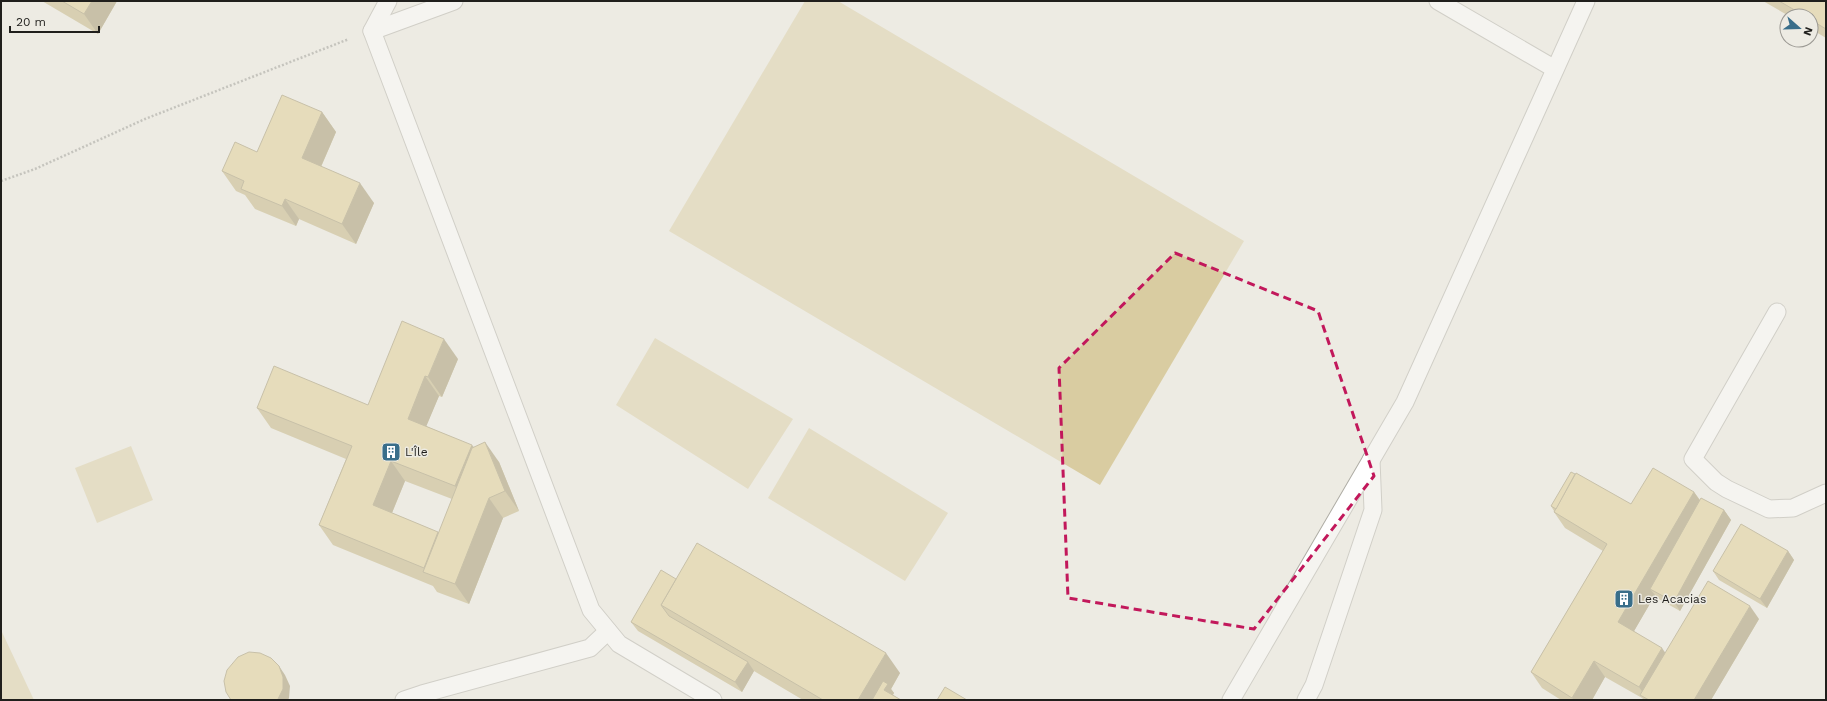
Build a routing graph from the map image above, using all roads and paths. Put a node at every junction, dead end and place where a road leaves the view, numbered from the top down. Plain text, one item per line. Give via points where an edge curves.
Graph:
1 (388, 1) edge
2 (454, 1) edge
3 (1438, 1) edge
4 (1586, 1) edge
5 (372, 31) junction
6 (1555, 69) junction
7 (1, 181) edge
8 (1777, 312) dead end
9 (1371, 460) junction
10 (1826, 493) edge
11 (608, 631) junction
12 (422, 697) edge
13 (404, 700) edge
14 (713, 700) edge
15 (1231, 700) edge
16 (1306, 700) edge

1 - 5 lane
2 - 5 lane
3 - 6 lane
4 - 6 lane
5 - 7 path via 145,119 35,169
5 - 11 lane via 573,565 591,610
6 - 9 lane via 1405,402
8 - 10 lane via 1692,459 1716,482 1769,509 1793,508
9 - 15 lane
9 - 16 lane via 1374,510 1314,684
11 - 12 lane via 590,648
11 - 14 lane via 619,644
12 - 13 lane

